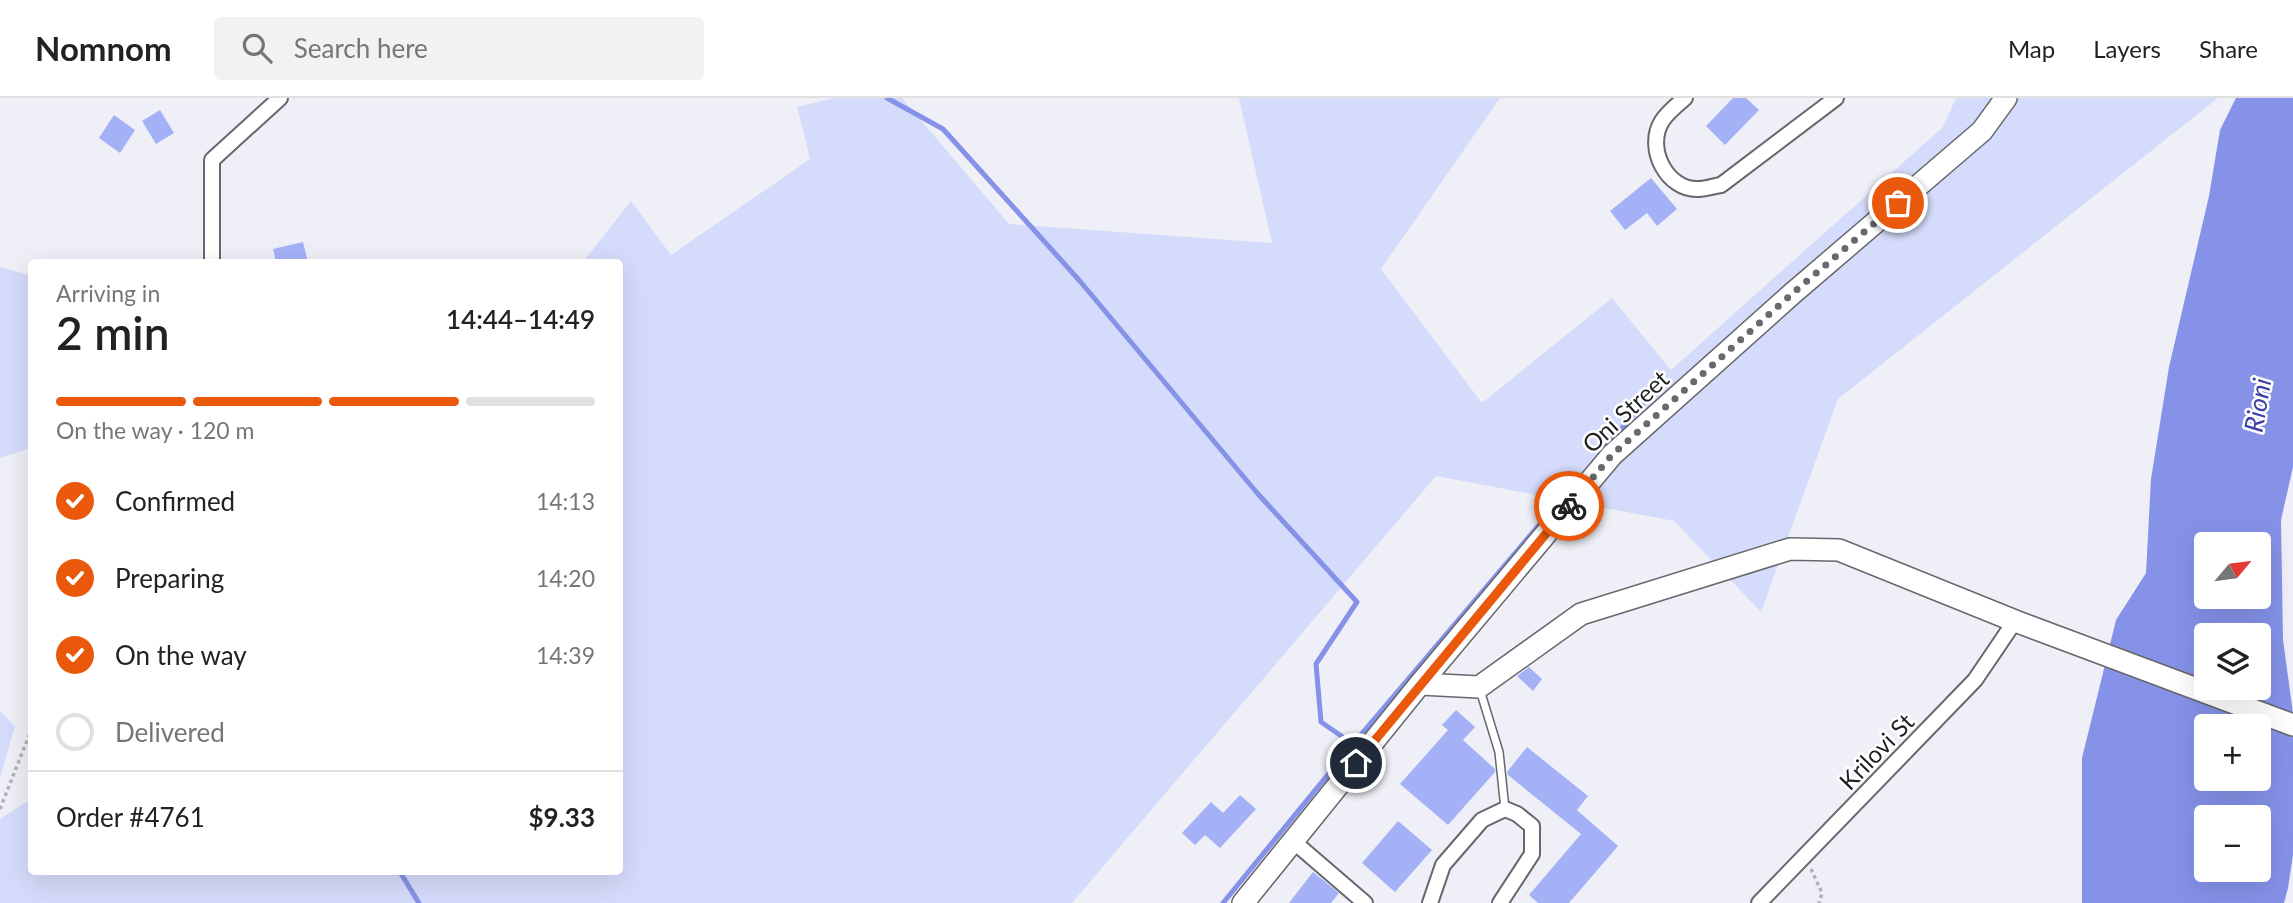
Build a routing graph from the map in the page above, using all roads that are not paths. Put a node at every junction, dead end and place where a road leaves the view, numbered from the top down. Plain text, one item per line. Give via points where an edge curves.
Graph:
1 (280, 98) edge
2 (1685, 98) edge
3 (1836, 98) edge
4 (2006, 98) edge
5 (212, 259) edge
6 (2015, 621) junction
7 (1420, 684) junction
8 (1479, 687) junction
9 (2293, 725) edge
10 (1505, 809) junction
11 (1293, 841) junction
12 (1243, 903) edge
13 (1365, 903) edge
14 (1430, 903) edge
15 (1500, 903) edge
16 (1759, 903) edge

1 - 5 street via 212,160
2 - 3 street via 1662,121 1654,144 1662,166 1676,183 1698,190 1721,185
4 - 7 main road, Oni Street via 1982,131 1612,455
6 - 8 main road via 1839,550 1790,548 1581,614
6 - 9 main road
6 - 16 street, Krilovi St via 1975,680
7 - 8 main road
7 - 11 main road, Oni Street
8 - 10 lane via 1499,752
10 - 14 street via 1482,820 1443,865
10 - 15 street via 1532,826 1532,854
11 - 12 main road, Oni Street
11 - 13 street

